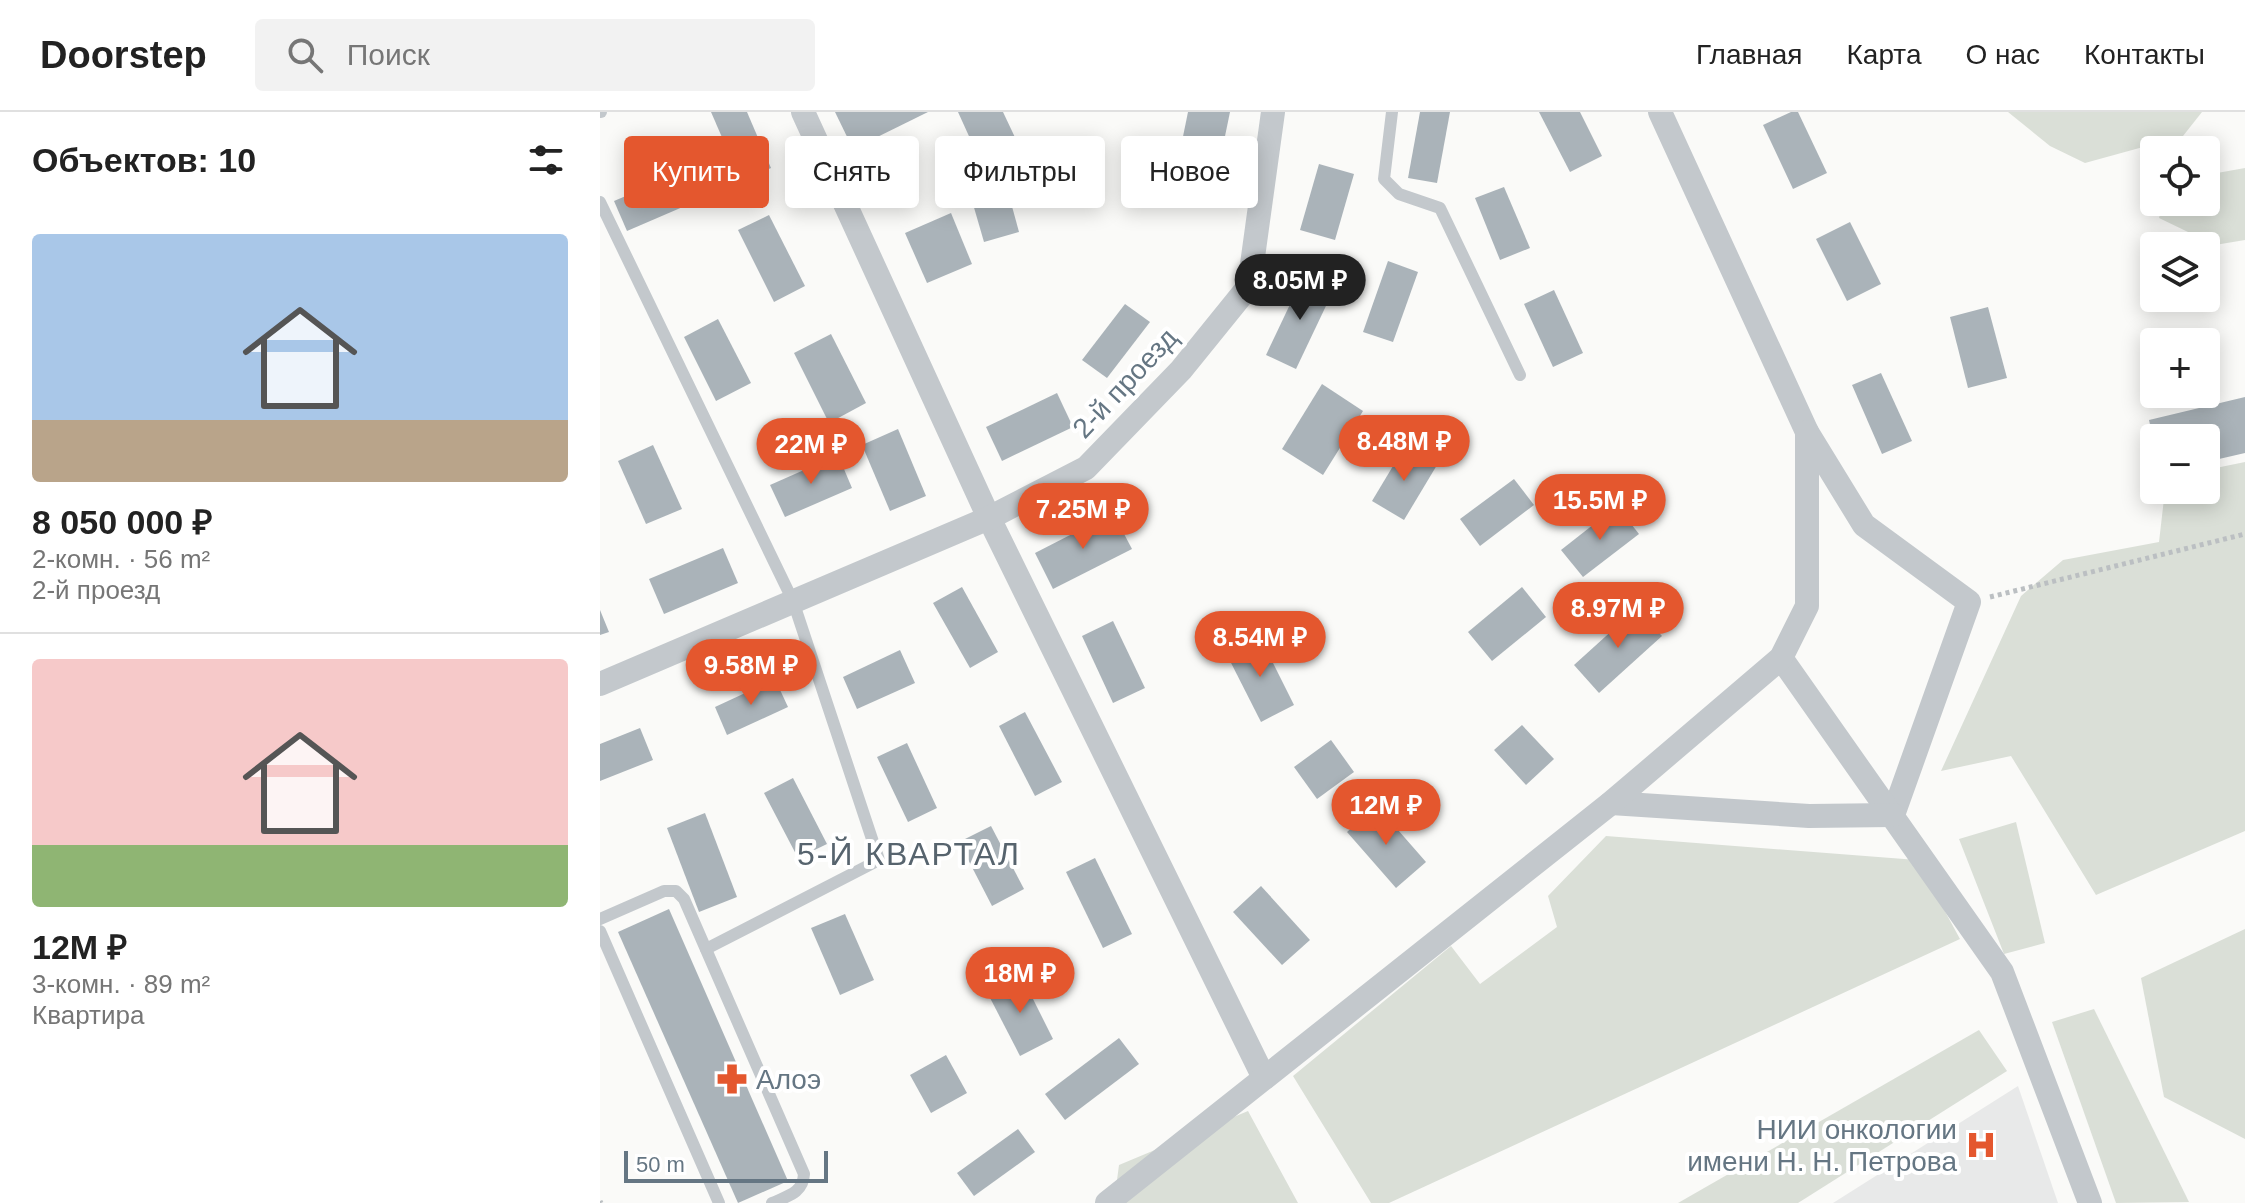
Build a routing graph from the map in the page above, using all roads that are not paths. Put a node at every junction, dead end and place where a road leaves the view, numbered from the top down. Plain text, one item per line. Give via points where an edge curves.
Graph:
1 (803, 112) edge
2 (1273, 112) edge
3 (1392, 112) edge
4 (1660, 112) edge
5 (600, 202) edge
6 (1520, 375) dead end
7 (1807, 432) junction
8 (989, 518) junction
9 (793, 601) junction
10 (1781, 658) junction
11 (600, 684) edge
12 (1611, 803) junction
13 (1893, 815) junction
14 (600, 919) edge
15 (600, 931) edge
16 (706, 949) junction
17 (1264, 1078) junction
18 (719, 1203) edge
19 (772, 1203) edge
20 (1107, 1203) edge
21 (2090, 1203) edge

1 - 8 street
2 - 8 street, 2-й проезд via 1249,286 1181,370 1086,468
3 - 6 lane via 1384,179 1399,194 1440,208
4 - 7 street
5 - 9 lane
7 - 10 street via 1807,606
7 - 13 street via 1864,525 1969,602
8 - 9 street, 2-й проезд
8 - 17 street
9 - 11 street, 2-й проезд
9 - 16 lane via 879,860
10 - 12 street
10 - 13 street
12 - 13 street via 1809,816
12 - 17 street
13 - 21 street via 2002,972
14 - 16 lane via 664,891 676,891
15 - 18 lane
16 - 19 lane via 804,1174 797,1192
17 - 20 street

